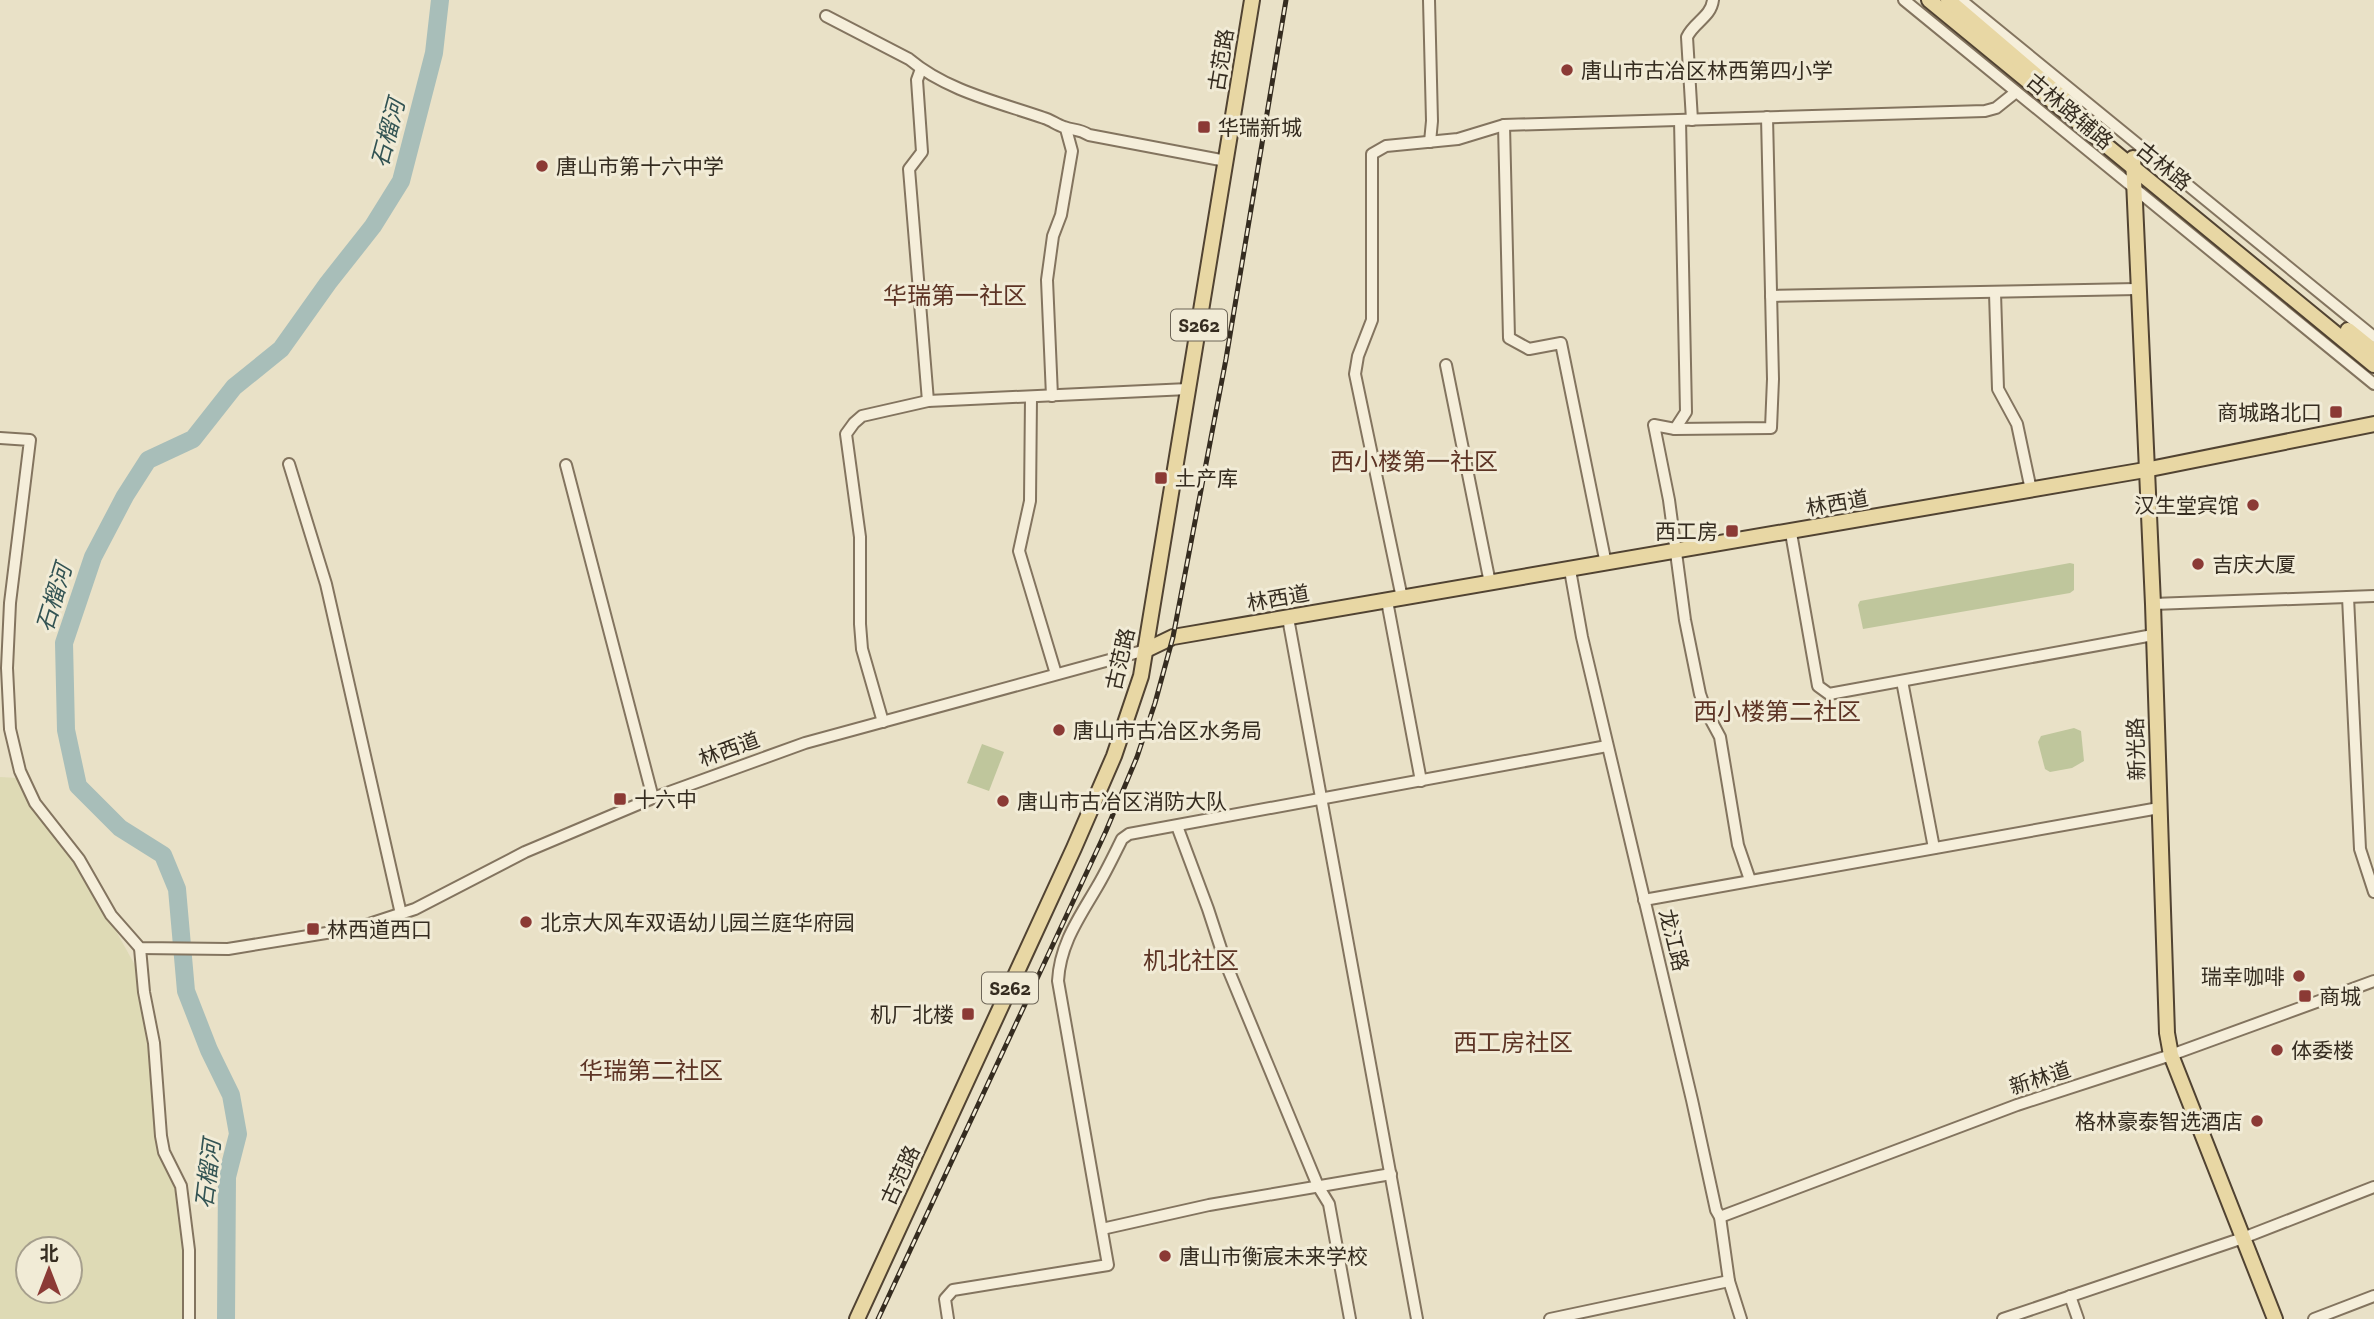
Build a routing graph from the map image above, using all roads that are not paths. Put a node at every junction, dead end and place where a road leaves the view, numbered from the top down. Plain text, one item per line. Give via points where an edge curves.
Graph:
1 (1252, 0) edge
2 (1429, 0) edge
3 (1713, 0) edge
4 (1904, 0) edge
5 (1929, 0) edge
6 (1948, 0) edge
7 (1961, 0) edge
8 (825, 16) dead end
9 (921, 69) junction
10 (2016, 92) junction
11 (1767, 117) junction
12 (1680, 120) junction
13 (1692, 120) junction
14 (1504, 125) junction
15 (1066, 129) junction
16 (1089, 135) junction
17 (1430, 142) junction
18 (1072, 151) junction
19 (1226, 161) junction
20 (2134, 164) junction
21 (2133, 189) junction
22 (2137, 289) junction
23 (1995, 293) junction
24 (1771, 296) junction
25 (2374, 337) edge
26 (2374, 351) edge
27 (1446, 365) dead end
28 (2374, 365) edge
29 (2374, 384) edge
30 (1188, 390) junction
31 (1052, 396) junction
32 (1031, 397) junction
33 (928, 401) junction
34 (2374, 424) edge
35 (1675, 429) junction
36 (0, 438) edge
37 (289, 464) dead end
38 (566, 465) dead end
39 (2145, 470) junction
40 (2031, 491) junction
41 (1791, 533) junction
42 (1675, 552) junction
43 (1606, 564) junction
44 (1570, 570) junction
45 (1490, 583) junction
46 (2374, 596) edge
47 (2348, 597) junction
48 (1395, 600) junction
49 (2153, 604) junction
50 (1288, 618) junction
51 (2153, 635) junction
52 (1146, 650) junction
53 (1056, 674) junction
54 (1902, 681) junction
55 (883, 722) junction
56 (1607, 746) junction
57 (1421, 781) junction
58 (653, 798) junction
59 (1321, 799) junction
60 (2160, 808) junction
61 (1177, 826) junction
62 (1934, 848) junction
63 (1750, 880) junction
64 (2374, 892) edge
65 (1644, 900) junction
66 (401, 914) junction
67 (145, 948) junction
68 (2374, 981) edge
69 (2171, 1055) junction
70 (1391, 1174) junction
71 (1318, 1186) junction
72 (2374, 1187) edge
73 (1720, 1217) junction
74 (1102, 1229) junction
75 (2243, 1238) junction
76 (1730, 1281) junction
77 (2070, 1296) junction
78 (2374, 1296) edge
79 (190, 1319) edge
80 (857, 1319) edge
81 (948, 1319) edge
82 (1350, 1319) edge
83 (1417, 1319) edge
84 (1550, 1319) edge
85 (1741, 1319) edge
86 (2003, 1319) edge
87 (2078, 1319) edge
88 (2275, 1319) edge
89 (2314, 1319) edge

1 - 19 main road, 古范路 / S262
2 - 17 street
3 - 13 street via 1712,8 1687,37
4 - 10 street, 古林路辅路
5 - 20 main road, 古林路
6 - 20 main road, 古林路
7 - 25 street
8 - 9 street
9 - 15 street via 963,91
9 - 33 street via 916,80 922,152 909,169
10 - 11 street via 1985,111
10 - 21 street, 古林路辅路
11 - 13 street
11 - 24 street
12 - 13 street
12 - 14 street
12 - 35 street via 1686,412
14 - 17 street via 1469,137
14 - 43 street via 1509,338 1529,349 1562,342
15 - 16 street via 1079,128
15 - 18 street
16 - 18 street
16 - 19 street
17 - 48 street via 1386,146 1372,154 1373,312 1355,374
18 - 31 street via 1047,280
19 - 30 main road, 古范路 / S262
20 - 21 main road, 新光路
20 - 26 main road, 古林路
20 - 28 main road, 古林路
21 - 22 main road, 新光路
21 - 29 street, 古林路辅路
22 - 23 street
22 - 39 main road, 新光路
23 - 24 street
23 - 40 street via 1998,389 2017,424
24 - 35 street via 1771,428
27 - 45 street
30 - 31 street
30 - 52 main road, 古范路 / S262
31 - 32 street
32 - 33 street
32 - 53 street via 1030,501 1019,551
33 - 55 street via 862,416 846,434 860,537 862,649
34 - 39 main road, 林西道
35 - 42 street via 1654,425
36 - 67 street via 30,440 6,668 10,729 20,771 35,803 79,859 111,915
37 - 66 street via 326,584
38 - 58 street
39 - 40 main road, 林西道
39 - 49 main road, 新光路
40 - 41 main road, 林西道
41 - 42 main road, 林西道
41 - 54 street via 1818,686 1829,694
42 - 43 main road, 林西道
42 - 63 street via 1700,694 1720,737 1738,845
43 - 44 main road, 林西道
44 - 45 main road, 林西道
44 - 56 street, 龙江路
45 - 48 main road, 林西道
46 - 47 street
47 - 49 street
47 - 64 street via 2360,849
48 - 50 main road, 林西道
48 - 57 street
49 - 51 main road, 新光路
50 - 52 main road, 林西道 via 1173,637
50 - 59 street
51 - 54 street
51 - 60 main road, 新光路
52 - 53 street, 林西道
52 - 80 main road, 古范路 / S262 via 1114,756
53 - 55 street, 林西道
54 - 62 street
55 - 58 street, 林西道 via 805,743
56 - 57 street
56 - 65 street, 龙江路
57 - 59 street
58 - 66 street, 林西道 via 525,852
59 - 61 street
59 - 70 street
60 - 62 street
60 - 69 main road, 新光路
61 - 71 street via 1226,964
61 - 74 street via 1122,839 1075,922 1059,967
62 - 63 street
63 - 65 street
65 - 73 street, 龙江路
66 - 67 street, 林西道 via 357,928 228,949
67 - 79 street via 144,992 154,1042 161,1136 164,1153 181,1186 189,1250
68 - 69 street, 新林道
69 - 73 street, 新林道 via 2017,1105
69 - 75 main road, 新光路
70 - 71 street
70 - 83 street
71 - 74 street
71 - 82 street via 1329,1204
72 - 75 street
73 - 76 street, 龙江路
74 - 81 street via 1108,1265 953,1290 945,1299
75 - 77 street
75 - 88 main road, 新光路
76 - 84 street
76 - 85 street, 龙江路
77 - 86 street
77 - 87 street
78 - 89 street

